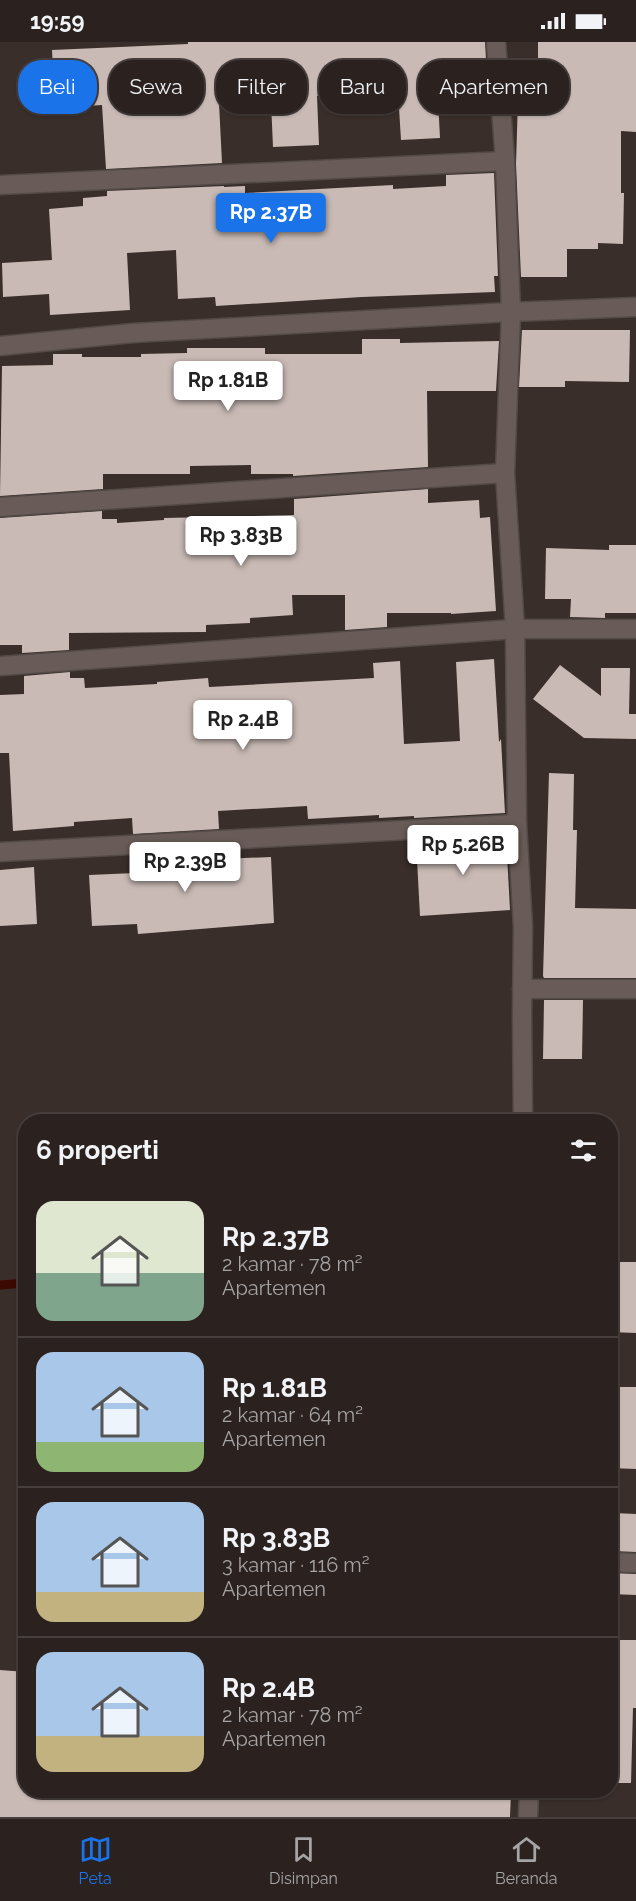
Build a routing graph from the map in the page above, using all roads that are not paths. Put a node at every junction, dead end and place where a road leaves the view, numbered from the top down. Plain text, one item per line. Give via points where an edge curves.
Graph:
1 (496, 42) edge
2 (505, 161) junction
3 (0, 185) edge
4 (636, 307) edge
5 (511, 312) junction
6 (0, 346) edge
7 (505, 473) junction
8 (0, 507) edge
9 (515, 628) junction
10 (636, 629) edge
11 (0, 666) edge
12 (517, 824) junction
13 (0, 852) edge
14 (522, 989) junction
15 (636, 989) edge
16 (523, 1114) edge
17 (618, 1562) edge
18 (636, 1563) edge
19 (529, 1798) edge
20 (528, 1817) edge

1 - 2 street
2 - 3 street
2 - 5 street
4 - 5 street
5 - 6 street via 133,333
5 - 7 street
7 - 8 street
7 - 9 street
9 - 10 street
9 - 11 street
9 - 12 street
12 - 13 street
12 - 14 street
14 - 15 street
14 - 16 street
17 - 18 street
19 - 20 street

